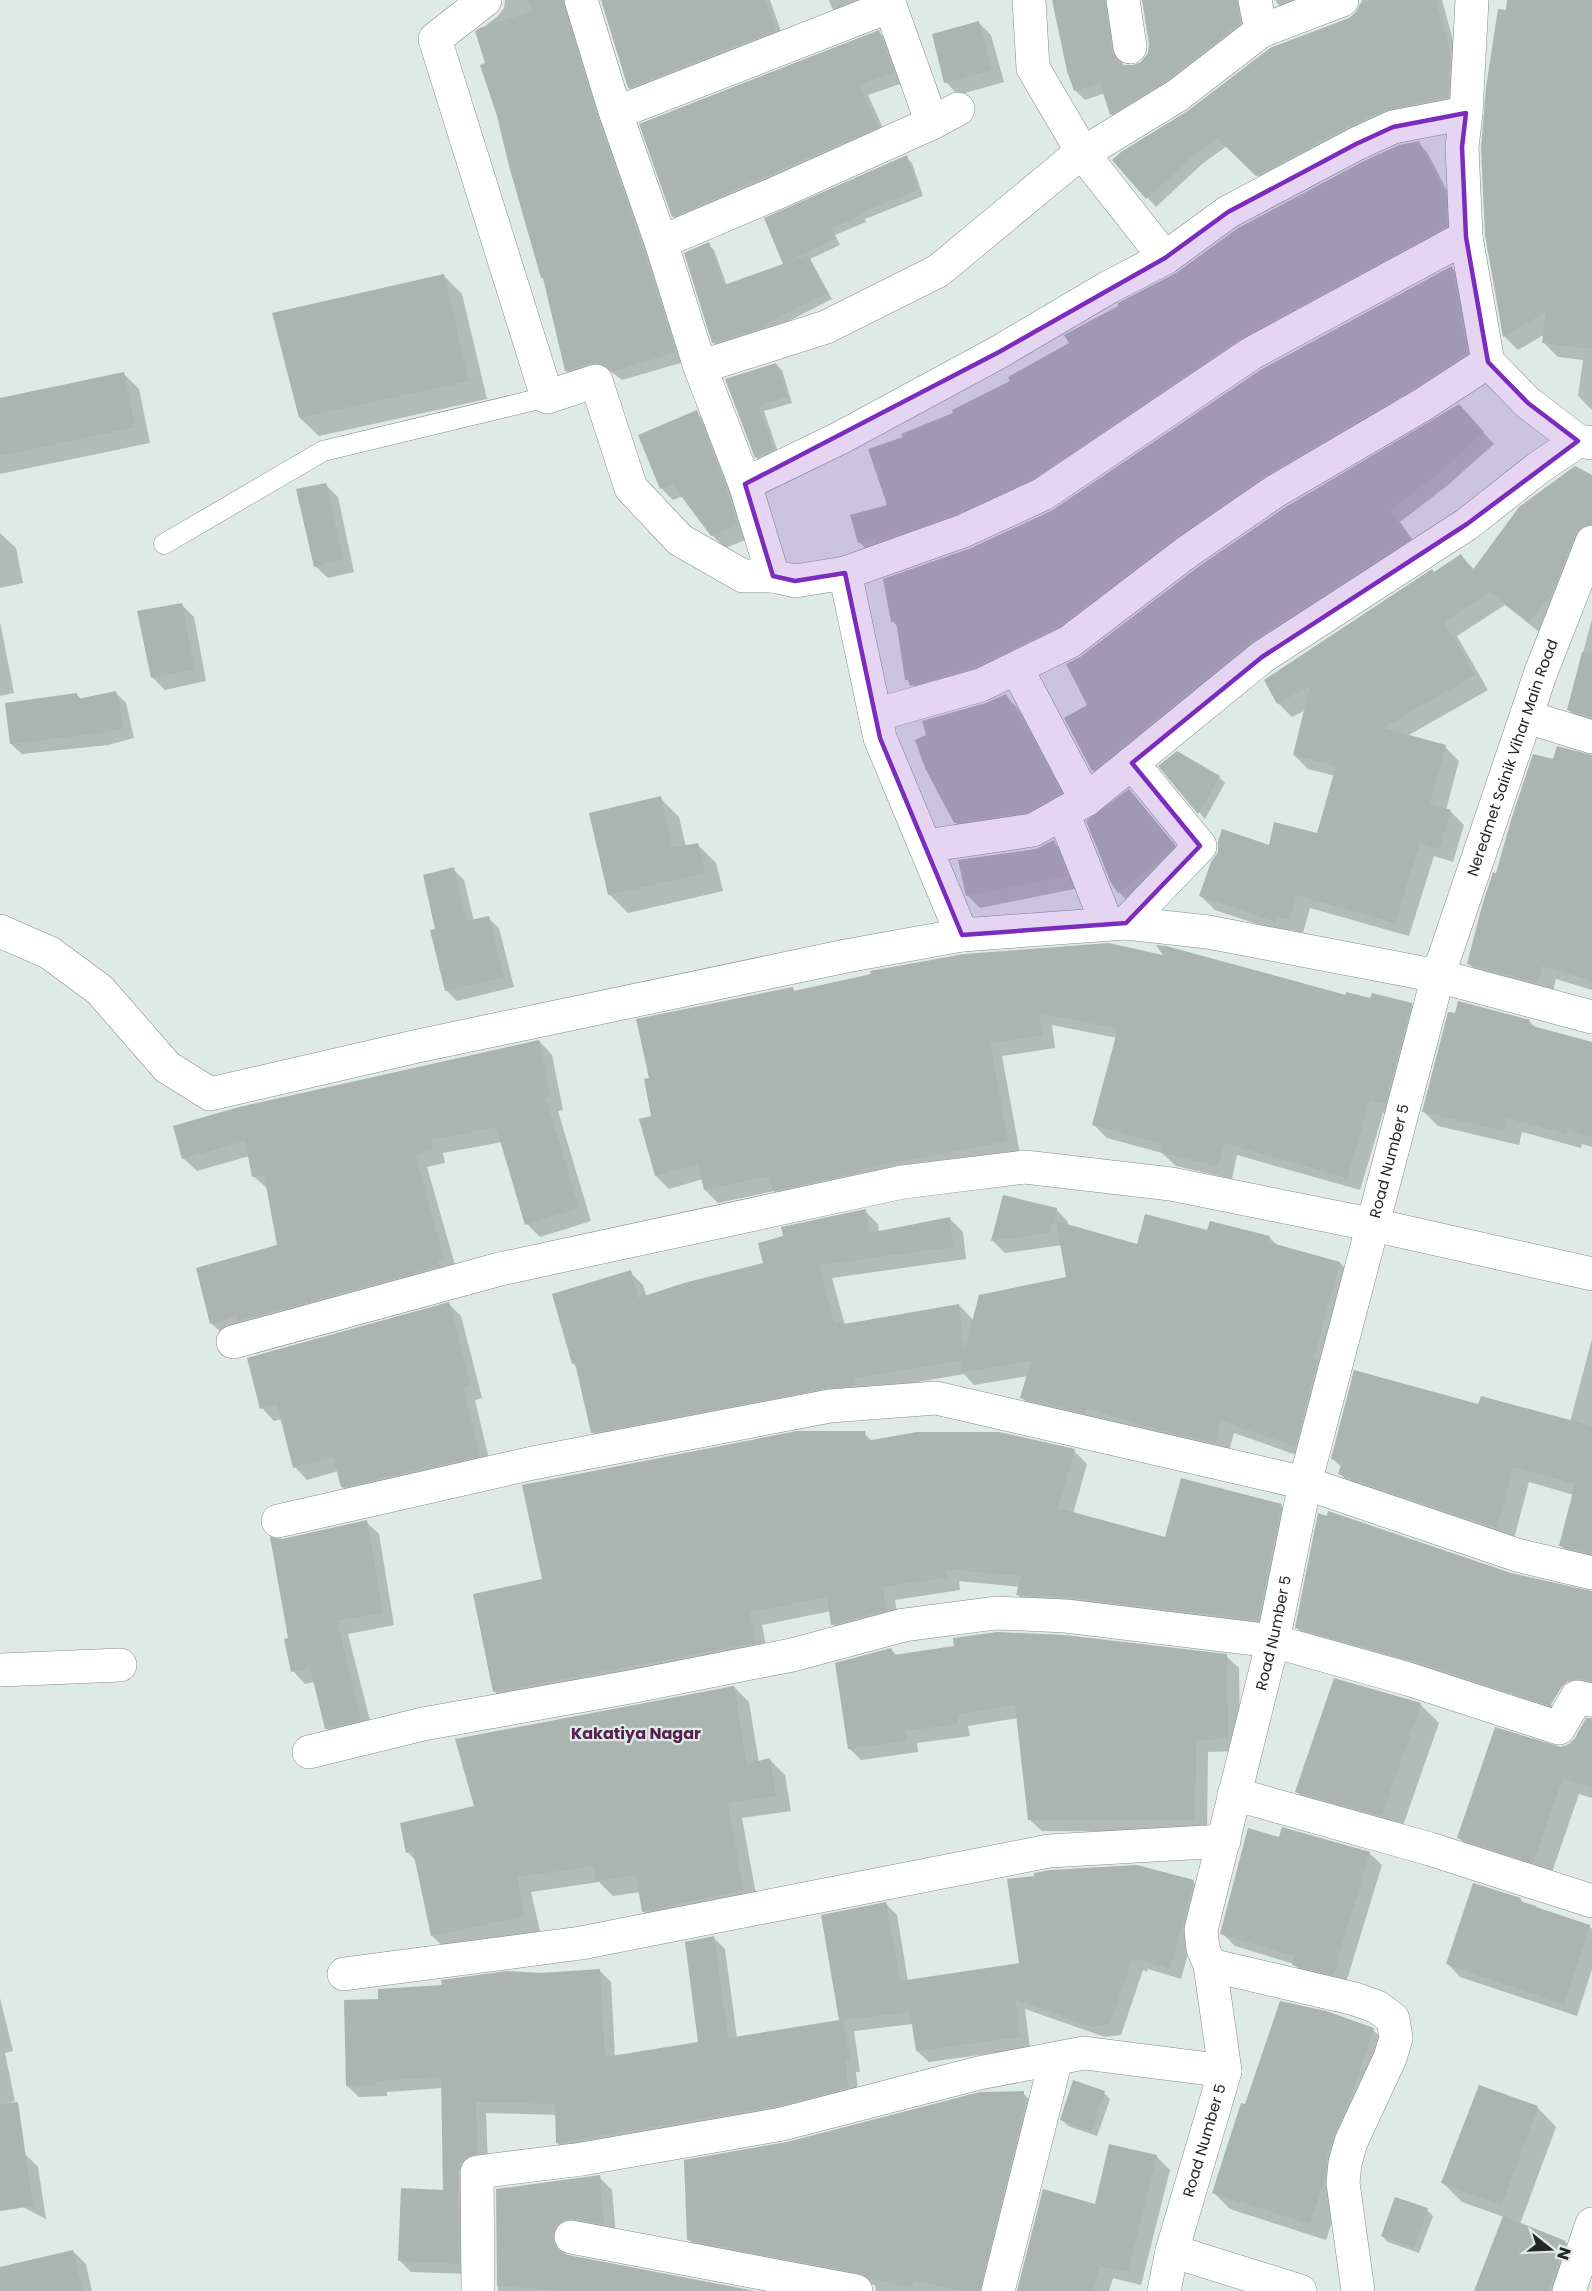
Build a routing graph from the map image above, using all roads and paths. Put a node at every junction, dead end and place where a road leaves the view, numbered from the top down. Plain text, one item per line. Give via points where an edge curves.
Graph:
1 (485, 0) edge
2 (580, 0) edge
3 (1029, 0) edge
4 (1123, 0) edge
5 (1342, 0) edge
6 (1472, 0) edge
7 (889, 3) edge
8 (1258, 15) edge
9 (1130, 47) dead end
10 (616, 113) junction
11 (1466, 113) junction
12 (1084, 154) junction
13 (1466, 237) junction
14 (661, 242) junction
15 (1165, 258) junction
16 (1488, 362) junction
17 (700, 367) junction
18 (547, 397) junction
19 (1585, 442) edge
20 (745, 484) junction
21 (1592, 542) edge
22 (164, 544) dead end
23 (845, 573) junction
24 (774, 576) junction
25 (1017, 669) junction
26 (875, 715) junction
27 (1527, 717) junction
28 (1592, 737) edge
29 (1132, 763) junction
30 (1075, 807) junction
31 (925, 846) junction
32 (1117, 923) junction
33 (0, 931) edge
34 (962, 934) junction
35 (1438, 976) junction
36 (1592, 1017) edge
37 (1374, 1225) junction
38 (1592, 1275) edge
39 (233, 1342) dead end
40 (1305, 1483) junction
41 (278, 1521) dead end
42 (1592, 1573) edge
43 (1273, 1641) junction
44 (120, 1665) dead end
45 (0, 1670) edge
46 (1592, 1700) edge
47 (309, 1752) dead end
48 (1234, 1794) junction
49 (1224, 1841) junction
50 (1592, 1901) edge
51 (1210, 1965) junction
52 (344, 1974) dead end
53 (1056, 2059) junction
54 (1225, 2071) junction
55 (1592, 2224) edge
56 (571, 2237) dead end
57 (1172, 2251) junction
58 (478, 2291) edge
59 (856, 2291) edge
60 (998, 2291) edge
61 (1164, 2291) edge
62 (1300, 2291) edge
63 (1358, 2291) edge
64 (1569, 2291) edge

1 - 18 street via 435,39
2 - 10 street
3 - 12 street via 1033,68
4 - 9 street
5 - 8 street
6 - 11 street
7 - 10 street
7 - 14 street via 945,116
8 - 12 street via 1178,95
10 - 14 street
11 - 13 street via 1462,147
11 - 15 street via 1393,127 1356,144 1228,213
12 - 15 street
12 - 17 street via 938,271 826,327
13 - 16 street
13 - 23 street via 1252,353 1043,494 963,531
14 - 17 street
15 - 20 street via 999,352
16 - 19 street via 1528,403
16 - 25 street via 1275,492 1187,552 1069,642
17 - 20 street
18 - 22 lane via 323,451
18 - 24 street via 596,381 631,488 680,540 743,576
19 - 29 street via 1538,468 1467,524 1262,657
20 - 24 street
21 - 27 street, Neredmet Sainik Vihar Main Road
23 - 24 street via 795,581
23 - 26 street
25 - 26 street via 981,685
25 - 30 street
26 - 31 street via 880,738
27 - 28 street
27 - 35 street, Neredmet Sainik Vihar Main Road
29 - 30 street
29 - 32 street via 1200,846
30 - 31 street via 1033,830
30 - 32 street
31 - 34 street
32 - 34 street
32 - 35 street via 1208,932
33 - 34 street via 50,953 100,990 167,1067 210,1094 418,1046
35 - 36 street
35 - 37 street, Road Number 5
37 - 38 street
37 - 39 street via 1171,1184 1025,1167 903,1182 500,1269
37 - 40 street, Road Number 5
40 - 41 street via 936,1398 819,1408 533,1463
40 - 42 street via 1517,1555
40 - 43 street, Road Number 5
43 - 46 street via 1559,1728 1577,1697
43 - 47 street via 1066,1616 996,1613 904,1625 792,1656 423,1724
43 - 48 street, Road Number 5
44 - 45 street
48 - 49 street, Road Number 5
48 - 50 street via 1430,1849
49 - 51 street, Road Number 5 via 1201,1930
49 - 52 street via 1049,1851 580,1943
51 - 54 street, Road Number 5
51 - 63 street via 1355,1999 1377,2007 1393,2019 1396,2038 1390,2058 1351,2142 1342,2183
53 - 54 street via 1084,2053
53 - 58 street via 979,2073 782,2124 582,2159 477,2172
53 - 60 street
54 - 57 street, Road Number 5
55 - 64 street
56 - 59 street
57 - 61 street, Road Number 5
57 - 62 street

